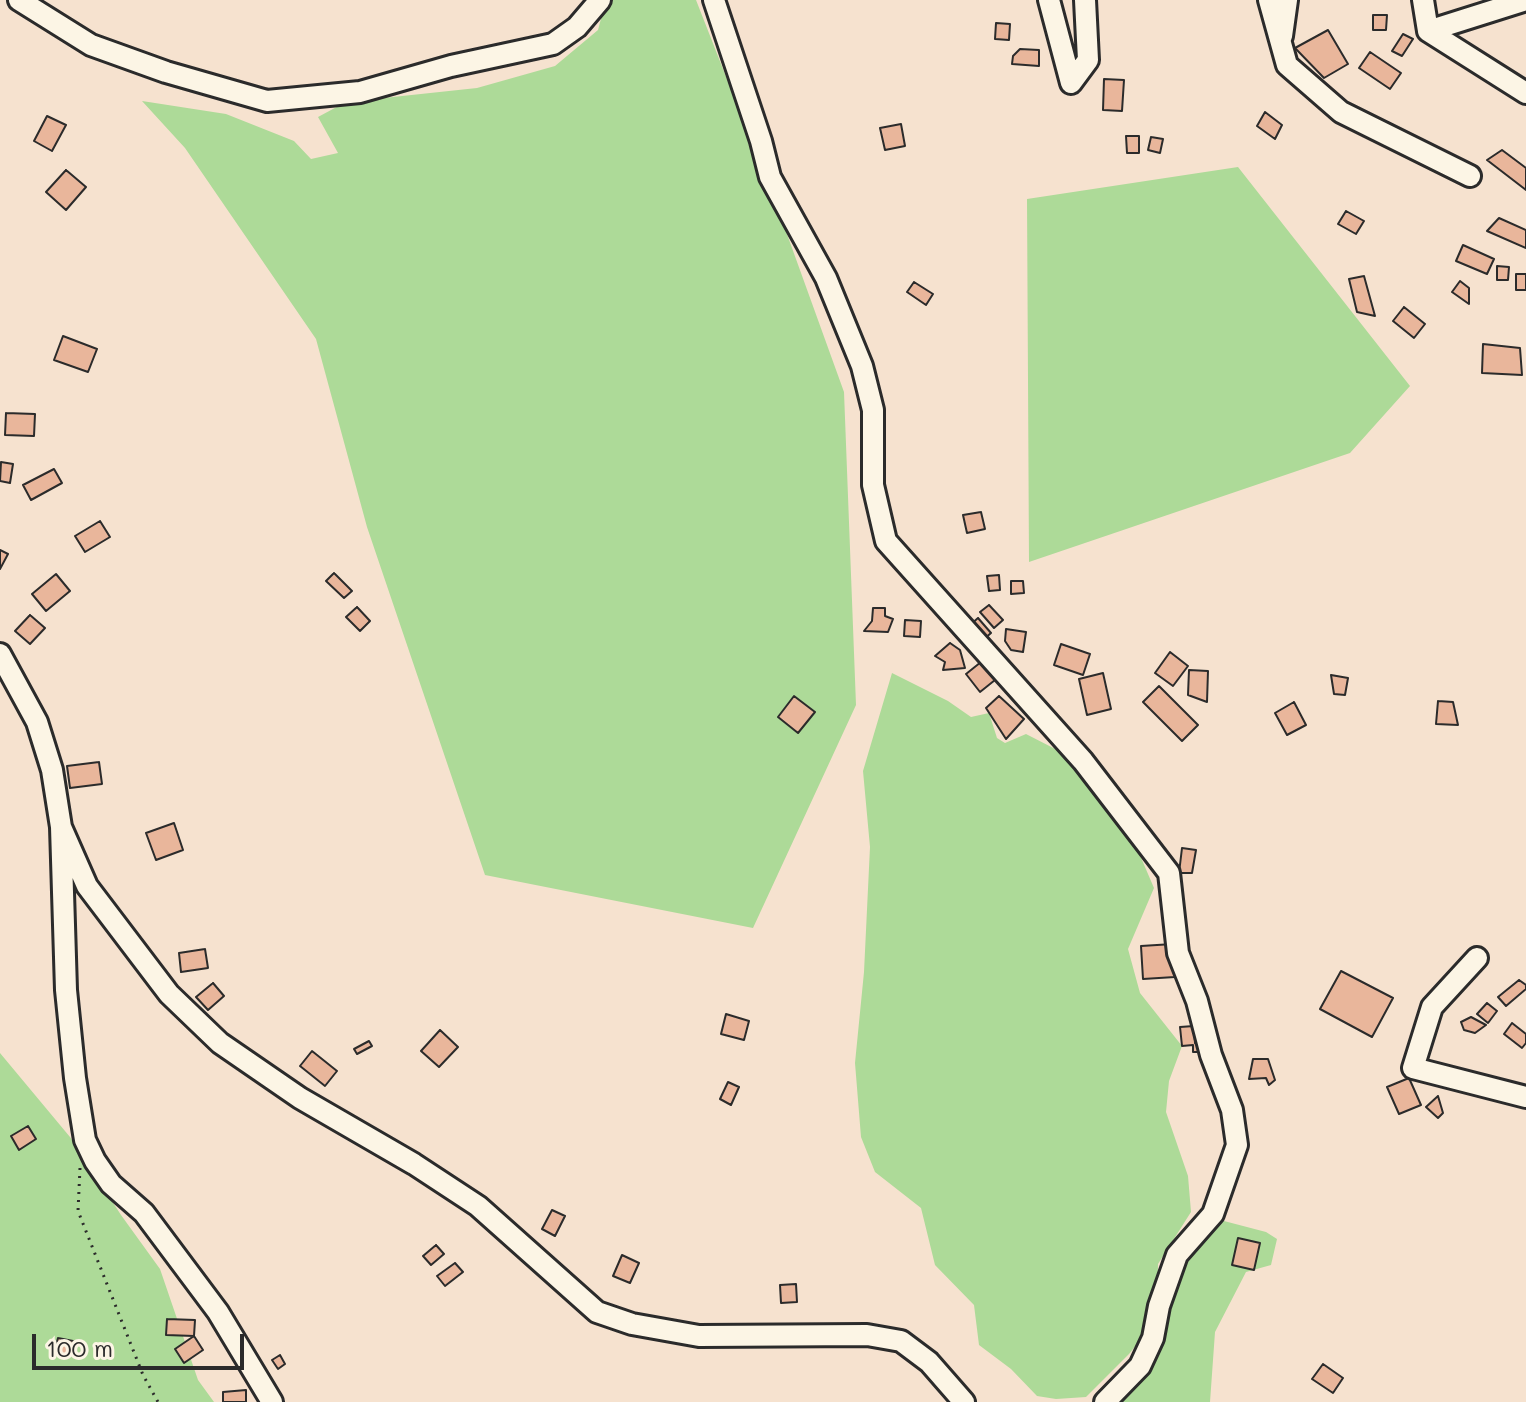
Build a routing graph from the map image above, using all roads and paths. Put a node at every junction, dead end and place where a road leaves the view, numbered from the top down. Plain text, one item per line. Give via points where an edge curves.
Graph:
1 (19, 0) edge
2 (600, 0) edge
3 (714, 0) edge
4 (1049, 0) edge
5 (1085, 0) edge
6 (1269, 0) edge
7 (1287, 0) edge
8 (1423, 0) edge
9 (1526, 0) edge
10 (1428, 31) junction
11 (1281, 41) junction
12 (1526, 93) edge
13 (1470, 176) dead end
14 (0, 654) edge
15 (61, 827) junction
16 (1477, 958) dead end
17 (1526, 1097) edge
18 (81, 1156) dead end
19 (158, 1402) edge
20 (272, 1402) edge
21 (964, 1402) edge
22 (1105, 1402) edge

1 - 2 street via 91,45 267,101 360,92 553,44
3 - 22 street via 770,177 826,278 862,366 873,410 873,485 886,541 1083,761 1169,873 1178,953 1232,1110 1237,1145 1213,1214 1177,1255 1140,1366
4 - 5 street via 1071,83 1088,60
6 - 11 street
7 - 11 street
8 - 10 street
9 - 10 street
10 - 12 street
11 - 13 street via 1287,65 1341,112
14 - 15 street via 37,722
15 - 20 street via 66,990 85,1140 111,1184 144,1213 218,1312
15 - 21 street via 87,886 169,994 220,1043 478,1206 597,1312 699,1336 867,1335 901,1341 929,1362
16 - 17 street via 1432,1007 1413,1068
18 - 19 path via 78,1211

